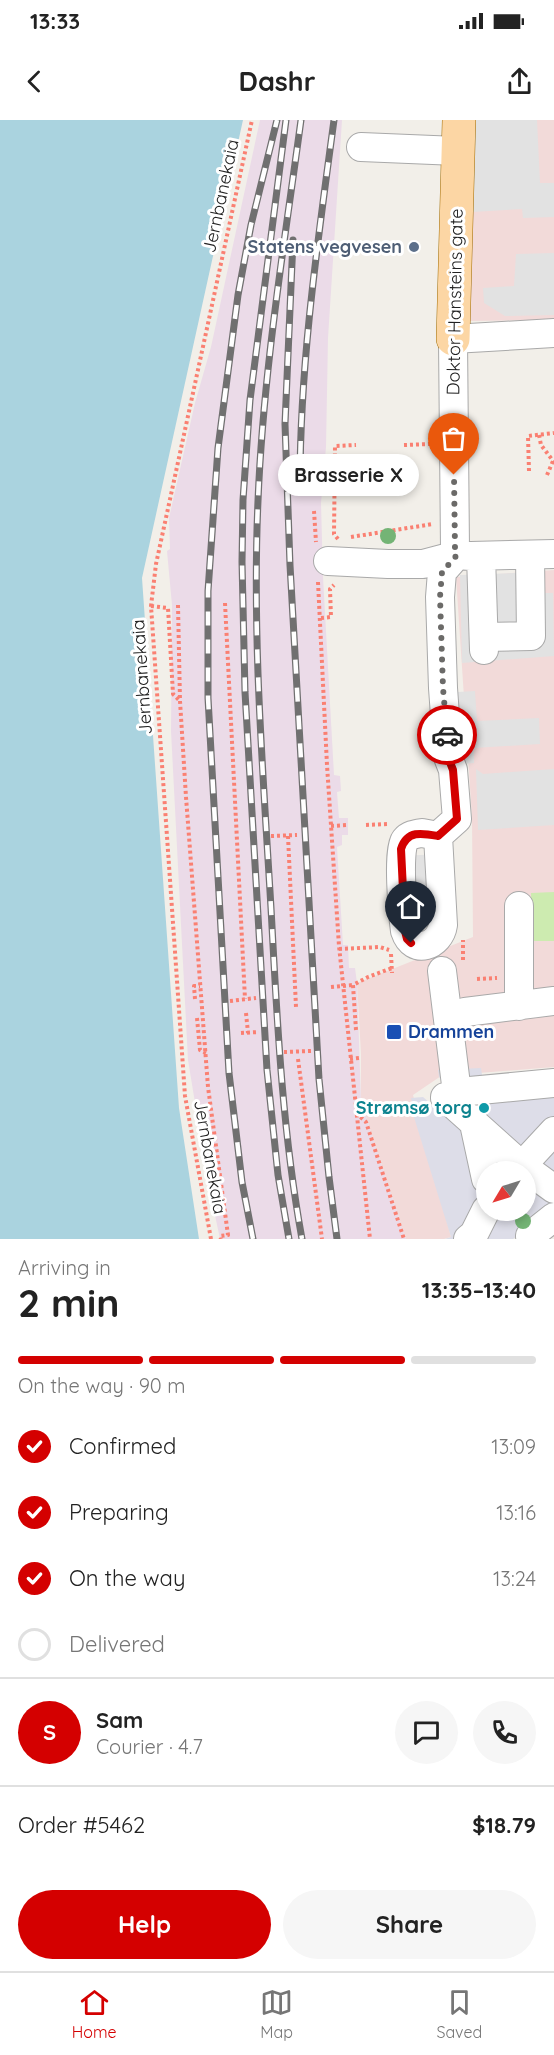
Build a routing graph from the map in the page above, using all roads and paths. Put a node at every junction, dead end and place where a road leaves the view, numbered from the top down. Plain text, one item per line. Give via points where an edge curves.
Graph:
1 (252, 120) edge
2 (458, 136) edge
3 (361, 147) dead end
4 (554, 333) edge
5 (453, 339) junction
6 (554, 433) edge
7 (539, 435) junction
8 (435, 444) dead end
9 (356, 445) dead end
10 (404, 445) dead end
11 (554, 461) edge
12 (529, 471) dead end
13 (546, 475) dead end
14 (314, 511) dead end
15 (436, 523) dead end
16 (542, 554) edge
17 (469, 555) junction
18 (321, 559) junction
19 (330, 590) dead end
20 (225, 603) dead end
21 (178, 605) dead end
22 (151, 606) junction
23 (321, 618) junction
24 (180, 701) junction
25 (348, 825) dead end
26 (366, 825) dead end
27 (331, 826) junction
28 (391, 826) dead end
29 (297, 835) dead end
30 (271, 836) dead end
31 (288, 836) junction
32 (438, 836) dead end
33 (519, 906) dead end
34 (339, 949) junction
35 (442, 971) dead end
36 (353, 985) junction
37 (200, 986) junction
38 (343, 986) junction
39 (331, 987) dead end
40 (256, 998) dead end
41 (245, 999) junction
42 (230, 1001) dead end
43 (554, 1001) edge
44 (202, 1003) junction
45 (519, 1006) junction
46 (296, 1007) dead end
47 (449, 1012) junction
48 (246, 1013) dead end
49 (197, 1017) dead end
50 (356, 1030) dead end
51 (259, 1032) dead end
52 (241, 1033) dead end
53 (248, 1033) junction
54 (311, 1051) dead end
55 (284, 1052) dead end
56 (206, 1053) junction
57 (359, 1058) dead end
58 (298, 1059) dead end
59 (350, 1059) junction
60 (554, 1083) edge
61 (458, 1084) junction
62 (363, 1104) dead end
63 (356, 1111) junction
64 (473, 1122) junction
65 (554, 1131) edge
66 (482, 1161) edge
67 (511, 1161) edge
68 (525, 1161) edge
69 (536, 1178) edge
70 (554, 1189) edge
71 (554, 1217) edge
72 (530, 1236) dead end
73 (228, 1237) edge
74 (211, 1239) edge
75 (220, 1239) edge
76 (322, 1239) edge
77 (370, 1239) edge
78 (404, 1239) edge

1 - 22 path, Jernbanekaia via 156,564
2 - 3 street
2 - 5 main road, Doktor Hansteins gate
4 - 5 street
5 - 17 street, Doktor Hansteins gate via 455,549
6 - 7 path
7 - 11 path via 541,445
7 - 12 path via 528,436
8 - 10 path
9 - 15 path via 335,446 334,534 338,539
11 - 13 path
14 - 18 path
16 - 17 street
16 - 17 street, Doktor Hansteins gate via 531,636 484,644
17 - 18 street via 423,564
17 - 32 street via 442,572 443,688 457,819
18 - 23 path
19 - 23 path via 331,617
20 - 41 path
21 - 24 path
22 - 24 path via 168,608 173,694
22 - 74 path, Jernbanekaia via 184,1096
23 - 27 path
24 - 37 path
25 - 27 path
26 - 28 path
27 - 34 path
29 - 31 path
30 - 31 path
31 - 46 path
33 - 45 street
34 - 36 path via 391,950 392,971
34 - 38 path
35 - 47 street
36 - 38 path
36 - 50 path
37 - 44 path
37 - 44 path via 194,986 195,1001
38 - 39 path
38 - 59 path
40 - 41 path
41 - 42 path
43 - 45 street
44 - 56 path
45 - 47 street
47 - 61 street
48 - 53 path
49 - 56 path via 200,1050
51 - 53 path
52 - 53 path
54 - 55 path
56 - 73 path
57 - 59 path
58 - 76 path
59 - 63 path
60 - 61 street
61 - 64 street
62 - 63 path
63 - 77 path
63 - 78 path via 366,1122
64 - 66 street
64 - 67 street
65 - 68 street
69 - 70 street
71 - 72 street
73 - 75 path

